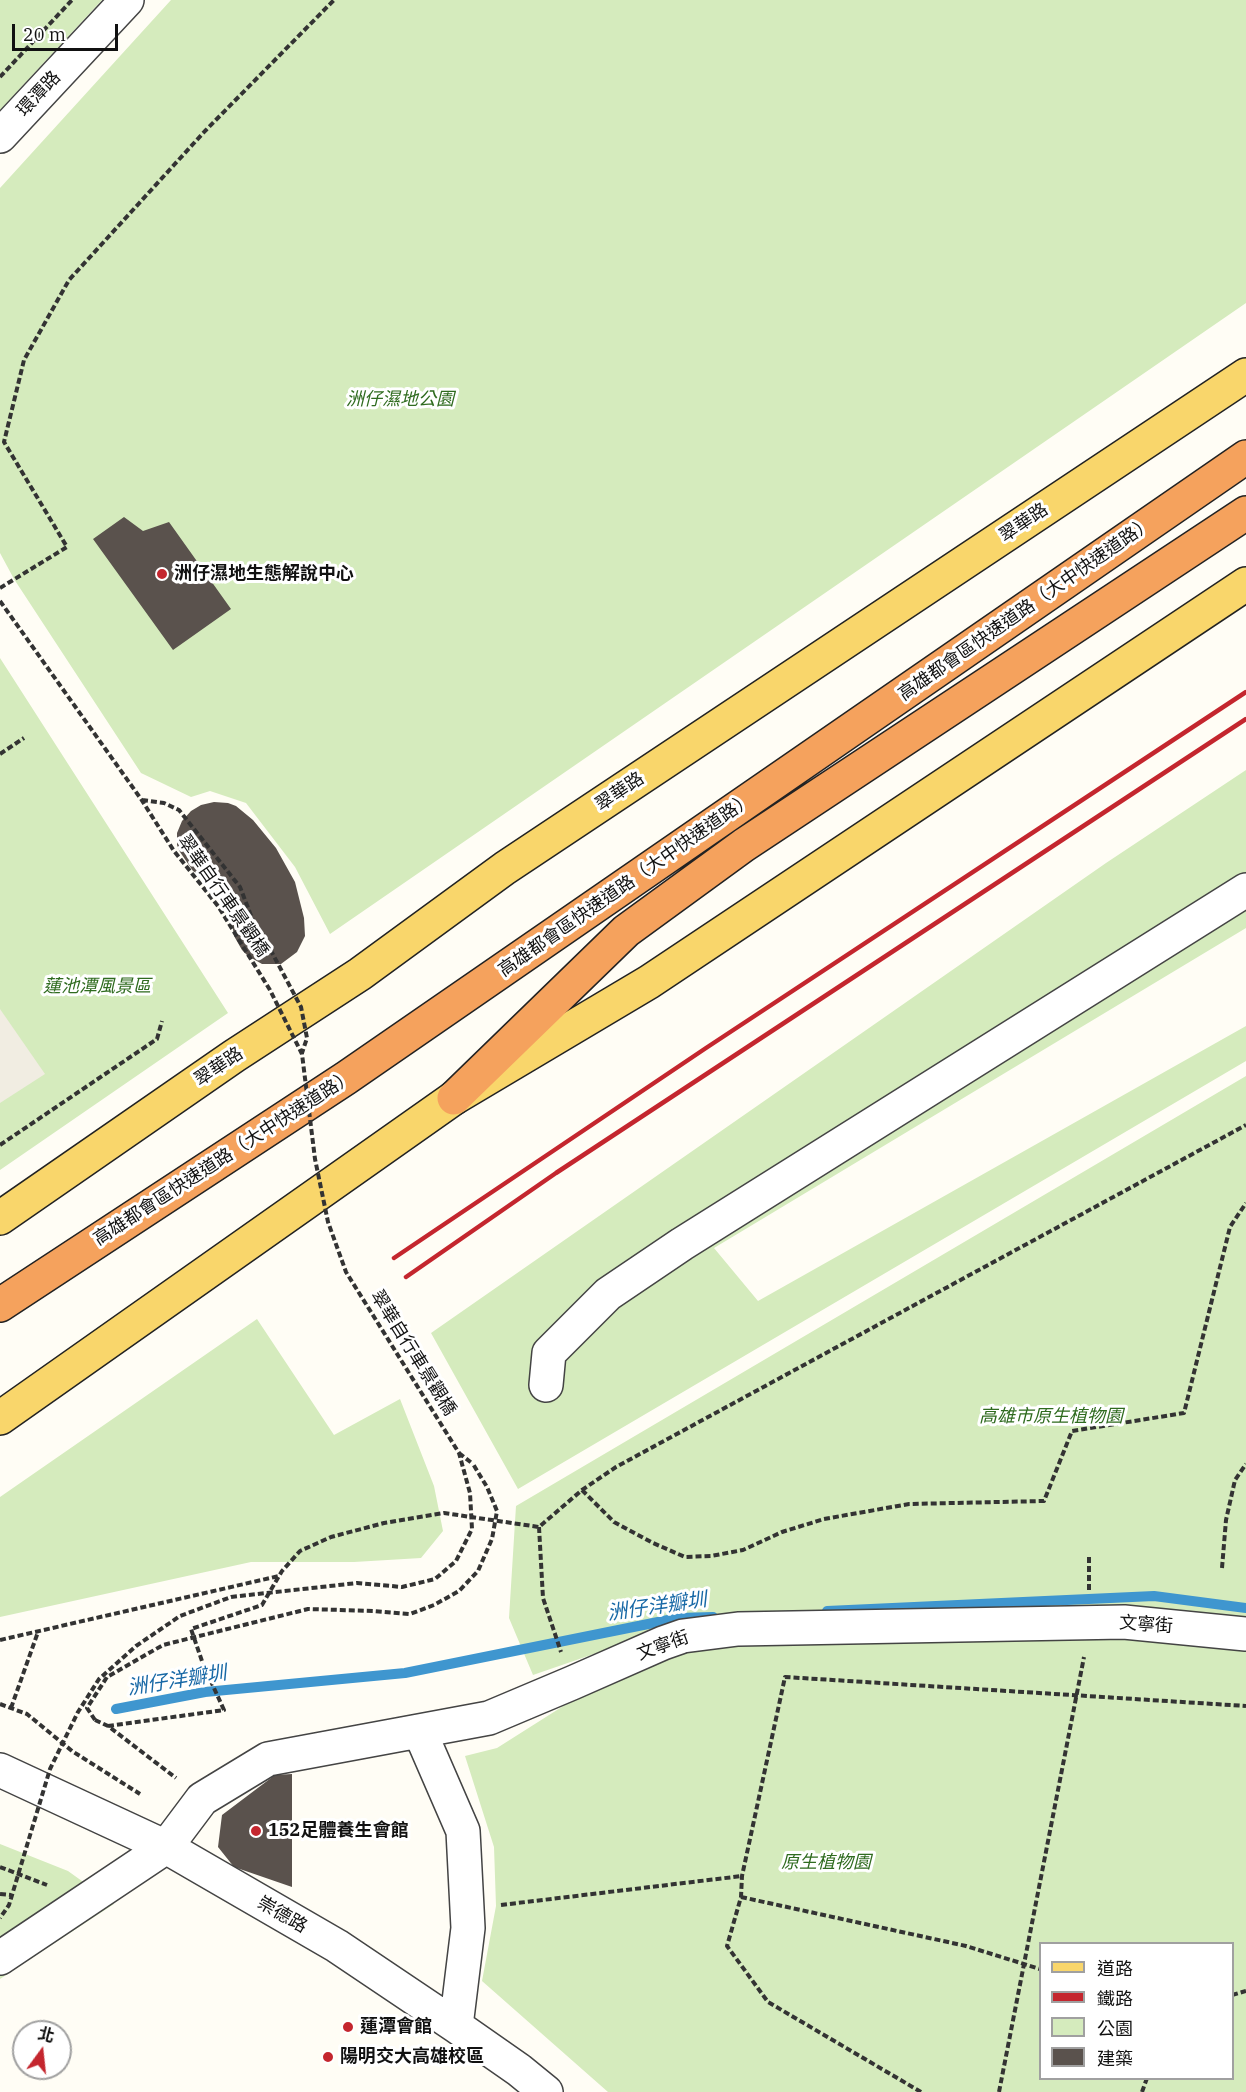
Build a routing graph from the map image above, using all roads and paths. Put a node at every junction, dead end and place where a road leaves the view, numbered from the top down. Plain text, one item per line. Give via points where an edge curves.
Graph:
1 (72, 0) edge
2 (127, 0) edge
3 (334, 0) edge
4 (0, 77) edge
5 (0, 136) edge
6 (1246, 375) edge
7 (1246, 457) edge
8 (1246, 513) edge
9 (1246, 584) edge
10 (0, 588) edge
11 (0, 601) edge
12 (24, 738) dead end
13 (0, 754) edge
14 (141, 799) junction
15 (1246, 890) edge
16 (162, 1021) dead end
17 (302, 1054) junction
18 (454, 1098) junction
19 (1246, 1125) edge
20 (0, 1145) edge
21 (1246, 1203) edge
22 (0, 1218) edge
23 (0, 1305) edge
24 (546, 1385) dead end
25 (0, 1418) edge
26 (459, 1453) junction
27 (1246, 1464) edge
28 (582, 1490) junction
29 (539, 1527) junction
30 (1089, 1554) dead end
31 (1222, 1568) dead end
32 (1088, 1572) dead end
33 (279, 1576) junction
34 (1088, 1624) junction
35 (38, 1631) junction
36 (1246, 1634) edge
37 (0, 1640) edge
38 (572, 1683) junction
39 (1077, 1695) junction
40 (0, 1704) edge
41 (1246, 1706) edge
42 (11, 1708) junction
43 (108, 1726) junction
44 (420, 1732) junction
45 (0, 1770) edge
46 (146, 1798) dead end
47 (202, 1799) junction
48 (166, 1847) junction
49 (0, 1867) edge
50 (742, 1876) junction
51 (52, 1887) dead end
52 (0, 1894) edge
53 (11, 1895) junction
54 (741, 1897) junction
55 (468, 1908) junction
56 (0, 1918) edge
57 (0, 1958) edge
58 (1024, 1964) junction
59 (1039, 1968) edge
60 (456, 2026) junction
61 (518, 2081) edge
62 (546, 2092) edge
63 (921, 2092) edge
64 (999, 2092) edge

1 - 4 path
2 - 5 street, 環潭路
3 - 10 path via 205,131 69,280 24,360 4,442 67,547
6 - 22 main road, 翠華路 via 505,868 360,974
7 - 23 highway, 高雄都會區快速道路（大中快速道路） via 346,1078
8 - 18 highway, 高雄都會區快速道路（大中快速道路） via 744,845 626,931
9 - 18 main road via 649,982
11 - 14 path, 翠華自行車景觀橋, bridge
12 - 13 path
14 - 17 path, 翠華自行車景觀橋, bridge via 174,851 218,906 270,990
14 - 17 path, bridge via 179,810 240,887 255,926 301,1007 307,1038
15 - 24 street via 608,1294 549,1353
16 - 20 path via 157,1039
17 - 26 path, 翠華自行車景觀橋, bridge via 315,1159 328,1222 346,1272
18 - 25 main road
19 - 28 path via 616,1467
21 - 28 path via 1230,1227 1184,1413 1072,1431 1044,1501 909,1503 824,1519 742,1550 685,1557 614,1522
26 - 43 path, bridge via 472,1464 497,1511 492,1539 478,1571 459,1591 410,1614 308,1609 163,1645 107,1677 87,1708 95,1720
26 - 53 path, 翠華自行車景觀橋, bridge via 470,1493 471,1529 456,1561 435,1579 402,1587 357,1583 231,1597 180,1616 136,1646 99,1679 50,1769
27 - 31 path via 1235,1480 1226,1520
28 - 29 path
29 - 33 path via 444,1513 384,1523 331,1537 300,1551
29 - 38 path via 543,1598
30 - 32 path
33 - 35 path
33 - 43 path via 262,1605 191,1629 224,1710
34 - 36 street, 文寧街 via 1124,1622
34 - 38 street, 文寧街 via 710,1632 663,1643
34 - 39 path
35 - 37 path
35 - 42 path
38 - 44 street, 文寧街 via 489,1718
39 - 41 path
39 - 50 path via 785,1677
39 - 58 path
40 - 42 path
42 - 46 path via 27,1714 72,1751
43 - 47 path
44 - 47 street, 文寧街 via 268,1759
44 - 55 street via 463,1831
45 - 48 street, 崇德路
47 - 48 street, 文寧街
48 - 57 street, 文寧街
48 - 60 street, 崇德路 via 337,1946
49 - 51 path
50 - 54 path
50 - 55 path
52 - 53 path
53 - 56 path, 翠華自行車景觀橋, bridge
54 - 58 path via 966,1946
54 - 63 path via 727,1946 768,2002
55 - 60 street
58 - 59 path
58 - 64 path
60 - 61 street, 崇德路
61 - 62 street, 崇德路

